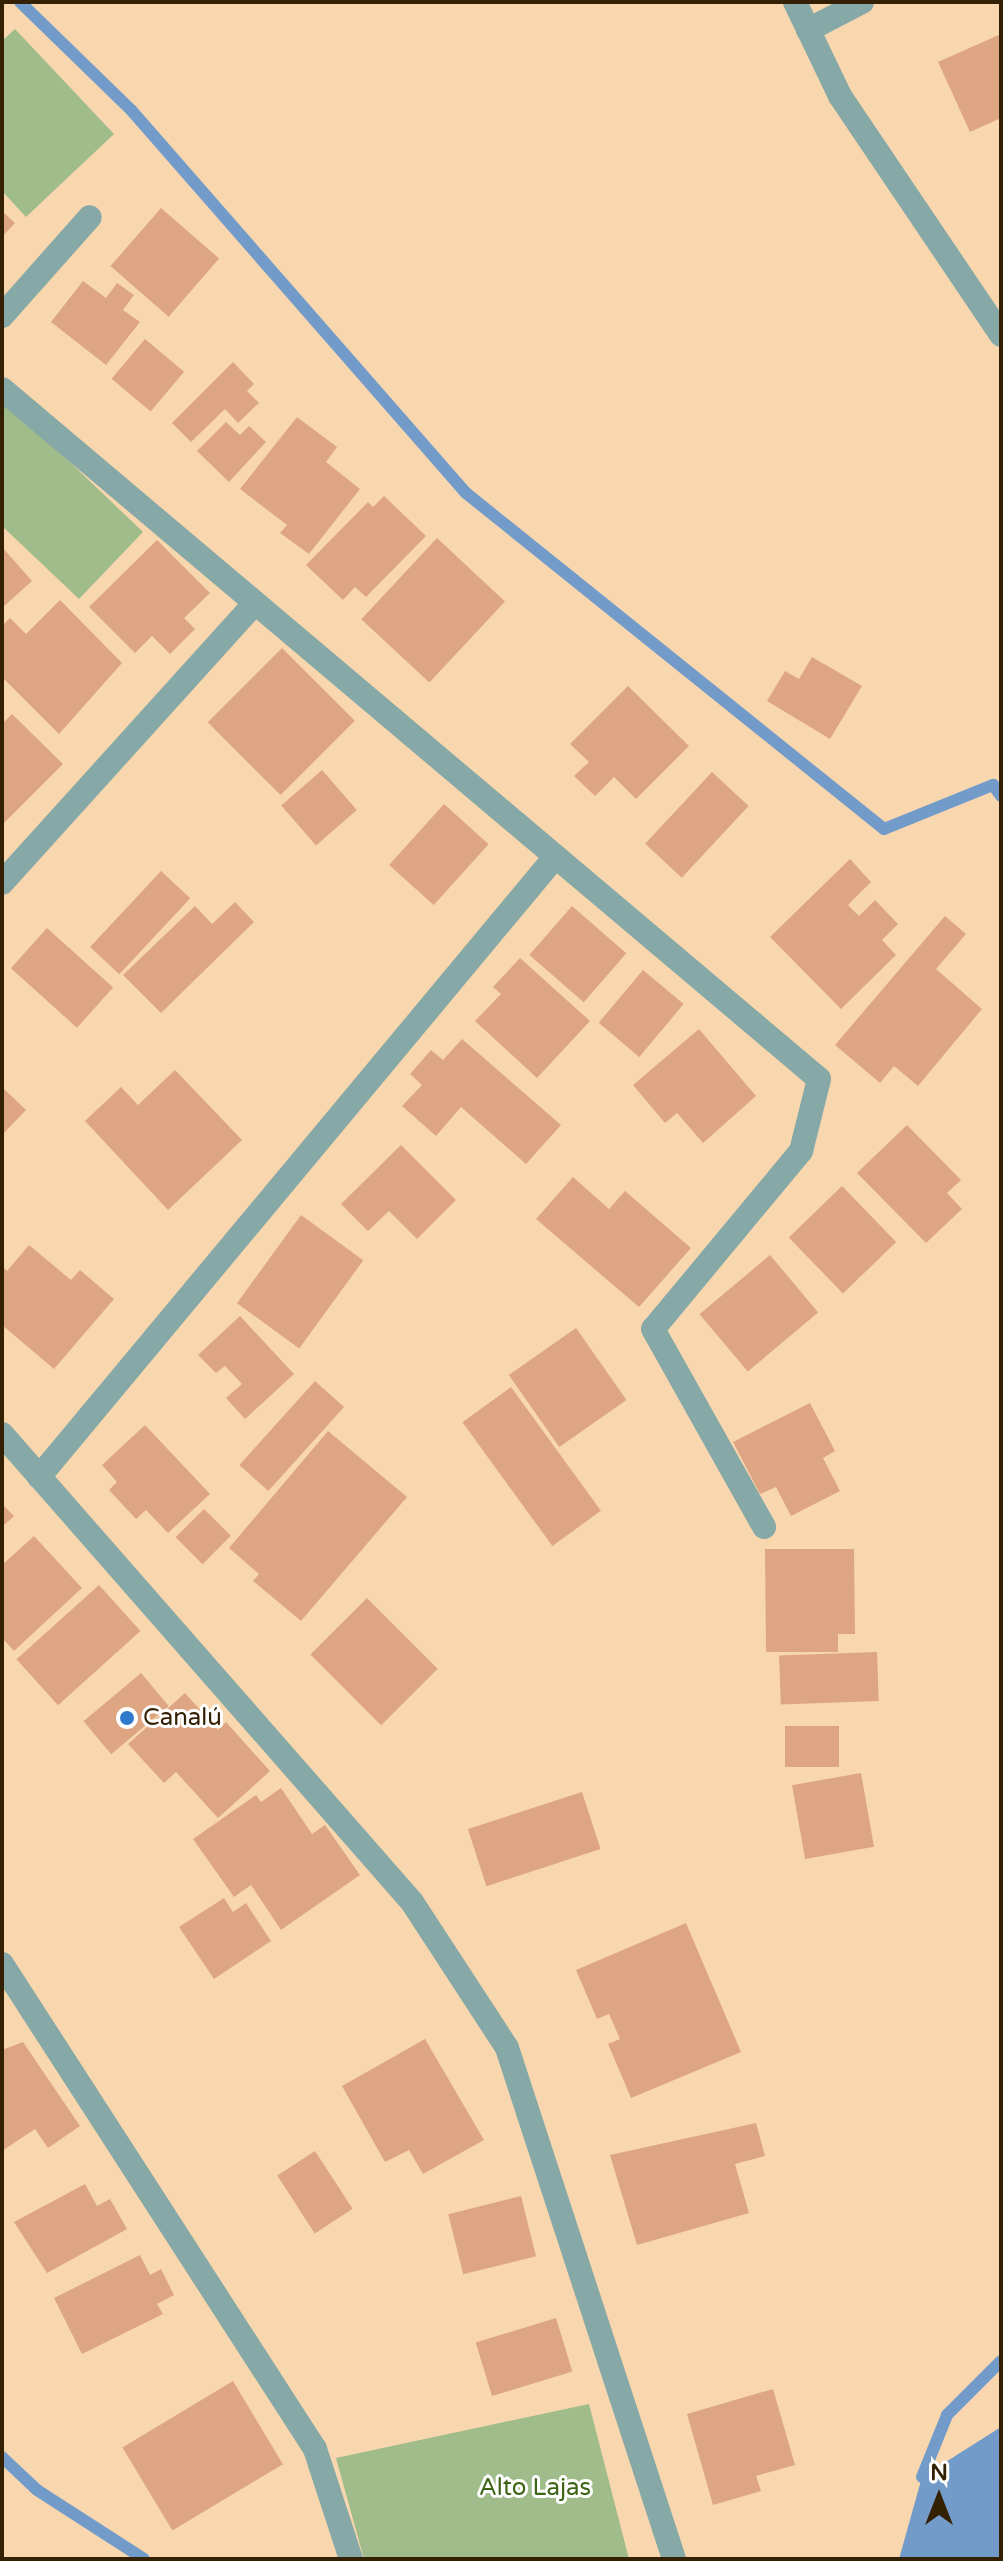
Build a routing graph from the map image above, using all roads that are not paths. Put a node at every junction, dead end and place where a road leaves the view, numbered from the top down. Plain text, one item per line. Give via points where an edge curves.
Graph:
1 (795, 2) edge
2 (862, 2) edge
3 (808, 30) junction
4 (90, 217) dead end
5 (2, 316) edge
6 (1001, 335) edge
7 (2, 389) edge
8 (255, 603) junction
9 (555, 857) junction
10 (2, 883) edge
11 (2, 1434) edge
12 (39, 1477) junction
13 (764, 1527) dead end
14 (2, 1964) edge
15 (351, 2559) edge
16 (674, 2559) edge

1 - 3 street
2 - 3 street
3 - 6 street via 840,96
4 - 5 street
7 - 8 street
8 - 9 street
8 - 10 street
9 - 12 street
9 - 13 street via 819,1079 801,1151 653,1329
11 - 12 street
12 - 16 street via 412,1902 507,2048
14 - 15 street via 315,2449

